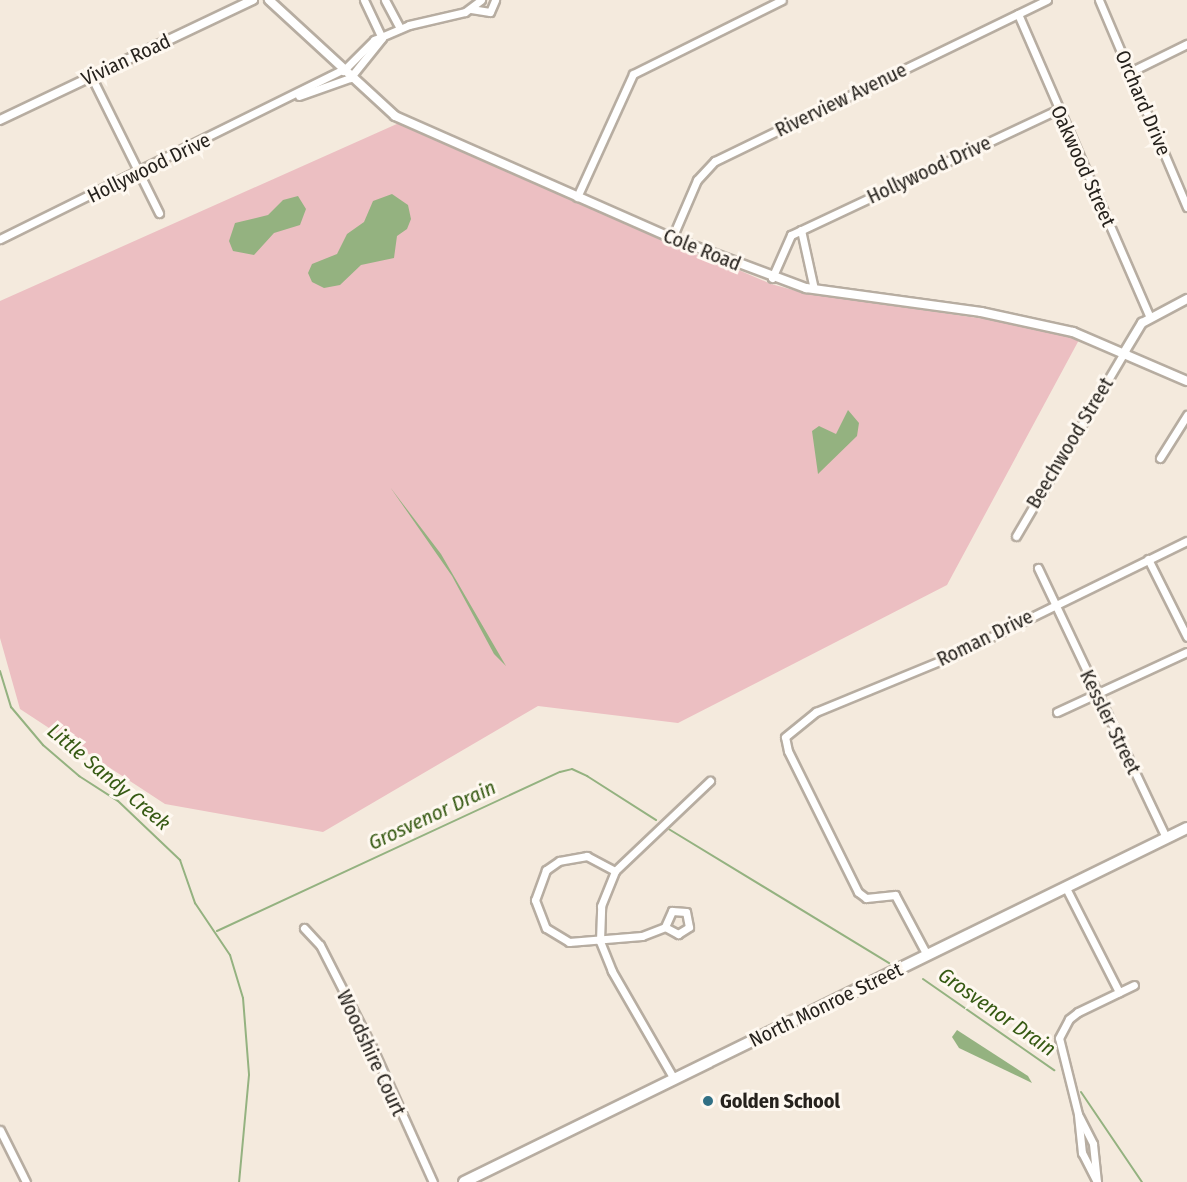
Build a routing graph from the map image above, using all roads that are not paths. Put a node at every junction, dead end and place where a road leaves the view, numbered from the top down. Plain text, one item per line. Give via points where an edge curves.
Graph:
1 (253, 0) edge
2 (269, 0) edge
3 (364, 0) edge
4 (385, 0) edge
5 (481, 0) edge
6 (495, 0) edge
7 (782, 0) edge
8 (1047, 0) edge
9 (1099, 0) edge
10 (471, 9) junction
11 (1018, 15) junction
12 (400, 28) junction
13 (382, 38) junction
14 (1187, 44) edge
15 (343, 71) junction
16 (1130, 72) junction
17 (91, 76) junction
18 (350, 78) junction
19 (299, 96) junction
20 (1057, 110) junction
21 (0, 120) edge
22 (139, 173) junction
23 (577, 197) junction
24 (1187, 207) edge
25 (159, 213) dead end
26 (801, 230) junction
27 (672, 238) junction
28 (0, 239) edge
29 (772, 278) junction
30 (814, 289) junction
31 (1187, 299) edge
32 (1150, 317) junction
33 (1125, 351) junction
34 (1187, 381) edge
35 (1187, 415) edge
36 (1160, 458) dead end
37 (1016, 536) dead end
38 (1187, 541) edge
39 (1148, 560) junction
40 (1038, 568) dead end
41 (1054, 605) junction
42 (1187, 638) edge
43 (1187, 652) edge
44 (1097, 695) junction
45 (1058, 712) dead end
46 (710, 781) dead end
47 (1187, 828) edge
48 (1166, 838) junction
49 (615, 871) junction
50 (1066, 888) junction
51 (665, 927) dead end
52 (304, 928) dead end
53 (600, 940) junction
54 (927, 955) junction
55 (1134, 985) dead end
56 (1119, 992) junction
57 (674, 1079) junction
58 (1078, 1114) junction
59 (0, 1130) edge
60 (26, 1182) edge
61 (433, 1182) edge
62 (464, 1182) edge
63 (1097, 1182) edge

1 - 17 street, Vivian Road
2 - 15 street, Cole Road
3 - 13 street
4 - 12 street
5 - 10 street
6 - 10 street, Hollywood Drive via 490,12
7 - 23 street via 633,74
8 - 11 street, Riverview Avenue
9 - 16 street, Orchard Drive
10 - 12 street, Hollywood Drive
11 - 20 street, Oakwood Street
11 - 27 street, Riverview Avenue via 715,161 698,180
12 - 13 street, Hollywood Drive
13 - 15 street, Hollywood Drive via 374,40
13 - 18 street via 381,46
14 - 16 street
15 - 18 street, Cole Road
15 - 19 street, Hollywood Drive via 306,87
16 - 24 street, Orchard Drive
17 - 21 street, Vivian Road
17 - 22 street
18 - 19 street, Hollywood Drive
18 - 23 street, Cole Road via 411,125
19 - 22 street, Hollywood Drive
20 - 26 street, Hollywood Drive
20 - 32 street, Oakwood Street
22 - 25 street
22 - 28 street, Hollywood Drive
23 - 27 street, Cole Road
26 - 29 street, Hollywood Drive via 786,242
26 - 30 street
27 - 29 street, Cole Road
29 - 30 street, Cole Road
30 - 33 street, Cole Road via 1029,321
31 - 32 street
32 - 33 street
33 - 34 street, Cole Road
33 - 37 street, Beechwood Street
35 - 36 street
38 - 39 street, Roman Drive
39 - 41 street, Roman Drive
39 - 42 street
40 - 41 street, Kessler Street
41 - 44 street, Kessler Street
41 - 54 street, Roman Drive via 954,655 816,712 785,737 788,751 858,892 866,898 895,895
43 - 44 street
44 - 45 street
44 - 48 street, Kessler Street
46 - 49 street
47 - 48 main road, North Monroe Street
48 - 50 main road, North Monroe Street
49 - 53 street via 601,906
49 - 53 street via 588,856 573,857 546,870 537,889 536,909 553,934 569,942
50 - 54 main road, North Monroe Street
50 - 56 street
51 - 53 street via 642,936
52 - 61 street, Woodshire Court via 320,945 372,1047
53 - 57 street via 638,1022
54 - 57 main road, North Monroe Street
55 - 56 street
56 - 58 street via 1078,1012 1061,1030 1059,1048
57 - 62 main road, North Monroe Street
58 - 63 street via 1082,1153
58 - 63 street via 1094,1144
59 - 60 street

